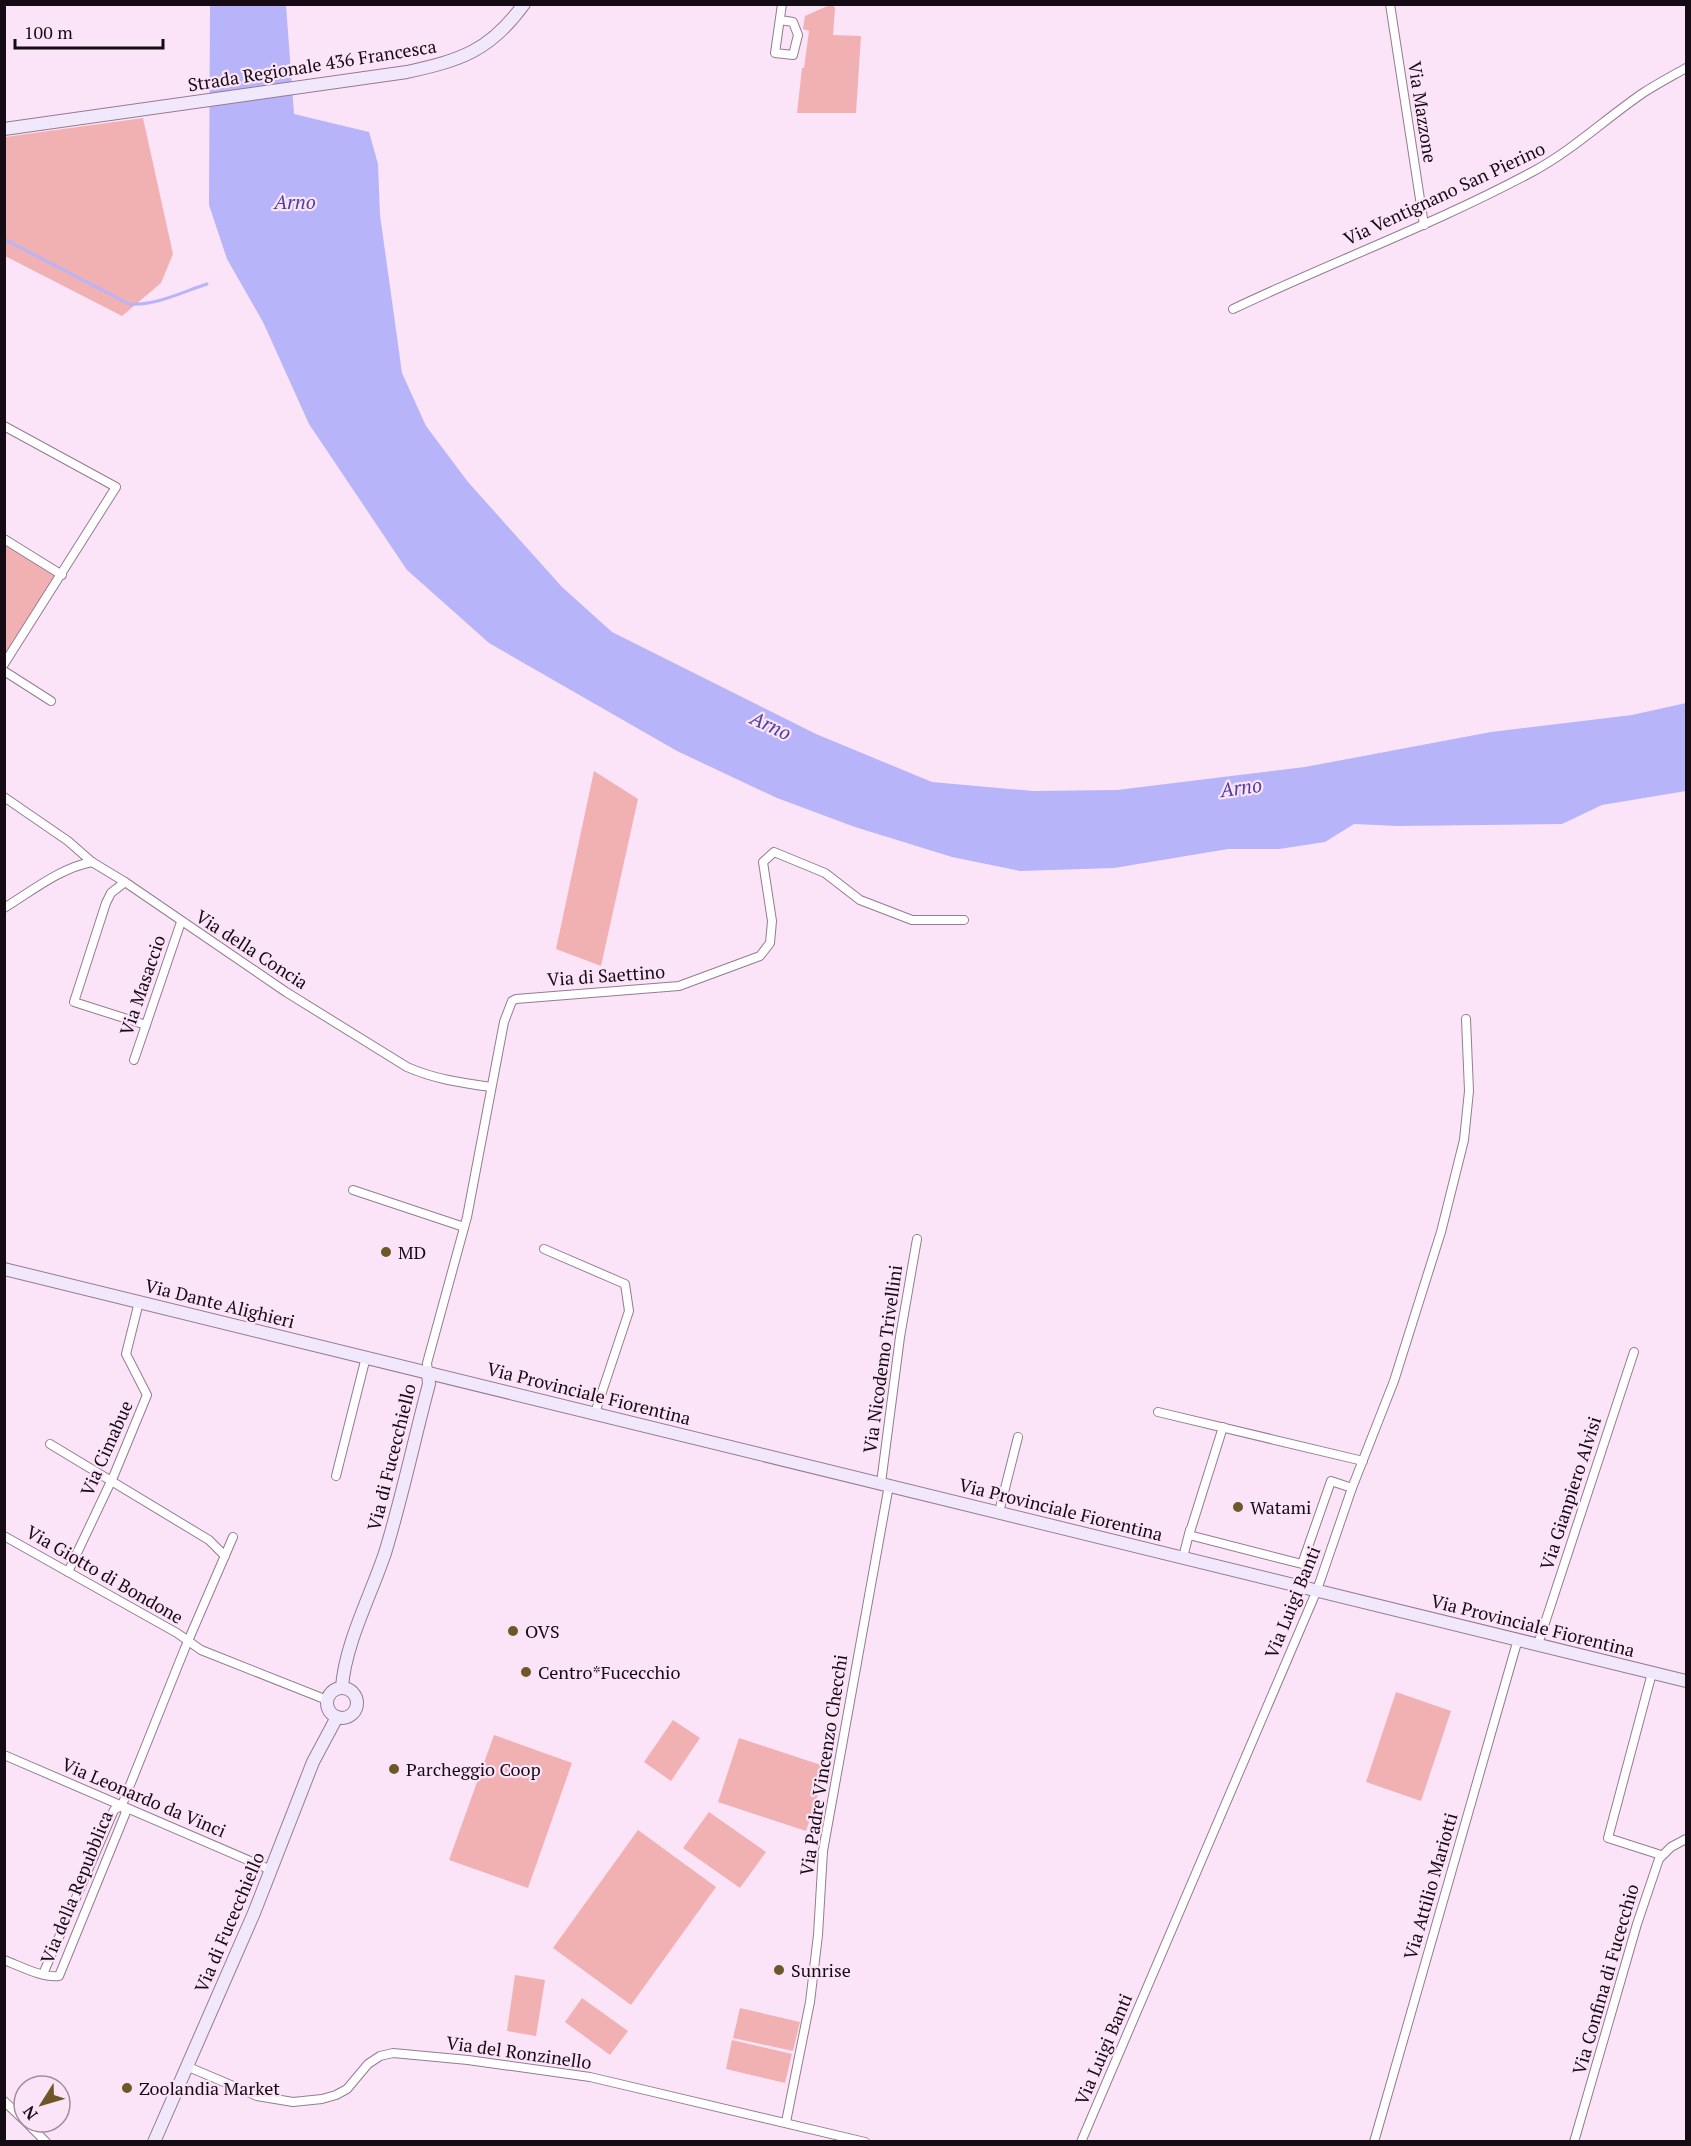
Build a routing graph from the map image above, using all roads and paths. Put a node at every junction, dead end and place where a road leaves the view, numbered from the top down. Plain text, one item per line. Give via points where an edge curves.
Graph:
1 (524, 4) edge
2 (782, 4) edge
3 (1390, 4) edge
4 (780, 20) dead end
5 (1686, 68) edge
6 (4, 129) edge
7 (1424, 225) junction
8 (1233, 309) dead end
9 (4, 426) edge
10 (4, 539) edge
11 (62, 574) junction
12 (4, 664) edge
13 (4, 670) edge
14 (51, 701) dead end
15 (4, 797) edge
16 (92, 862) junction
17 (125, 882) junction
18 (4, 908) edge
19 (964, 920) dead end
20 (181, 922) junction
21 (1466, 1019) dead end
22 (146, 1025) junction
23 (134, 1060) dead end
24 (491, 1087) junction
25 (353, 1190) dead end
26 (464, 1227) junction
27 (917, 1239) dead end
28 (544, 1249) dead end
29 (4, 1269) edge
30 (139, 1302) junction
31 (1635, 1352) dead end
32 (366, 1357) junction
33 (428, 1372) junction
34 (1158, 1412) dead end
35 (595, 1413) junction
36 (1223, 1427) junction
37 (1018, 1437) dead end
38 (50, 1444) dead end
39 (1363, 1461) junction
40 (336, 1476) dead end
41 (111, 1481) junction
42 (885, 1484) junction
43 (1352, 1488) junction
44 (999, 1512) junction
45 (1189, 1535) junction
46 (4, 1536) edge
47 (233, 1537) dead end
48 (225, 1556) junction
49 (1183, 1557) junction
50 (68, 1572) junction
51 (1317, 1590) junction
52 (1518, 1639) junction
53 (188, 1641) junction
54 (1538, 1644) junction
55 (1652, 1672) junction
56 (1686, 1681) edge
57 (342, 1688) junction
58 (327, 1700) junction
59 (337, 1717) junction
60 (4, 1755) edge
61 (122, 1805) junction
62 (1686, 1839) edge
63 (1661, 1855) junction
64 (271, 1870) junction
65 (4, 1960) edge
66 (43, 1974) junction
67 (186, 2066) junction
68 (786, 2122) junction
69 (154, 2142) edge
70 (865, 2142) edge
71 (1081, 2142) edge
72 (1374, 2142) edge
73 (1574, 2142) edge

1 - 6 main road, Strada Regionale 436 Francesca via 510,24 492,39 466,56 438,65
2 - 4 street
3 - 7 street, Via Mazzone
5 - 7 street, Via Ventignano San Pierino via 1643,93 1567,152 1532,173
7 - 8 street, Via Ventignano San Pierino
9 - 11 street via 116,487
10 - 11 street
11 - 12 street
13 - 14 street
15 - 16 street, Via della Concia
16 - 17 street, Via della Concia
16 - 18 street via 65,871
17 - 20 street, Via della Concia
17 - 22 street via 111,893 106,903 74,1002
19 - 24 street, Via di Saettino via 912,920 860,900 825,873 774,852 764,862 772,921 770,943 760,956 679,986 516,999 507,1010
20 - 22 street, Via Masaccio
20 - 24 street, Via della Concia via 407,1067 427,1076
21 - 39 street, Via Luigi Banti via 1469,1091 1464,1140 1441,1232 1401,1360
22 - 23 street, Via Masaccio
24 - 26 street, Via di Saettino
25 - 26 street
26 - 33 street, Via di Saettino via 427,1363
27 - 42 street, Via Nicodemo Trivellini via 900,1337
28 - 35 street via 625,1284 629,1311
29 - 30 main road, Via Dante Alighieri
30 - 32 main road, Via Dante Alighieri
30 - 41 street, Via Cimabue via 126,1354 147,1395
31 - 54 street, Via Gianpiero Alvisi
32 - 33 main road, Via Dante Alighieri
32 - 40 street
33 - 35 main road, Via Provinciale Fiorentina
33 - 57 main road, Via di Fucecchiello via 429,1384 385,1552 352,1644
34 - 36 street
35 - 42 main road, Via Provinciale Fiorentina
36 - 39 street
36 - 45 street
37 - 44 street
38 - 41 street
39 - 43 street, Via Luigi Banti
41 - 48 street via 209,1540
41 - 50 street, Via Cimabue
42 - 44 main road, Via Provinciale Fiorentina
42 - 68 street, Via Padre Vincenzo Checchi via 823,1851 810,2002
43 - 45 street via 1331,1481 1302,1564
43 - 51 street, Via Luigi Banti
44 - 49 main road, Via Provinciale Fiorentina
45 - 49 street
46 - 50 street, Via Giotto di Bondone
47 - 48 street, Via Giotto di Bondone
48 - 53 street, Via Giotto di Bondone
49 - 51 main road, Via Provinciale Fiorentina
50 - 53 street, Via Giotto di Bondone
51 - 52 main road, Via Provinciale Fiorentina
51 - 71 street, Via Luigi Banti
52 - 54 main road, Via Provinciale Fiorentina
52 - 72 street, Via Attilio Mariotti
53 - 58 street, Via Giotto di Bondone via 201,1650
53 - 61 street
54 - 55 main road, Via Provinciale Fiorentina
55 - 56 main road, Via Provinciale Fiorentina
55 - 63 street via 1608,1838
57 - 58 main road via 333,1691
57 - 59 main road, Via di Fucecchiello via 355,1694 358,1704 350,1716
58 - 59 main road via 328,1708
59 - 64 main road, Via di Fucecchiello via 313,1762
60 - 61 street, Via Leonardo da Vinci
61 - 64 street, Via Leonardo da Vinci
61 - 66 street, Via della Repubblica via 114,1810
61 - 66 street, Via della Repubblica via 126,1812 59,1976
62 - 63 street
63 - 73 street, Via Confina di Fucecchio
64 - 67 main road, Via di Fucecchiello
65 - 66 street
67 - 68 street, Via del Ronzinello via 257,2096 306,2102 336,2096 380,2056 393,2053 468,2060 590,2077
67 - 69 main road, Via di Fucecchiello
68 - 70 street, Via del Ronzinello

